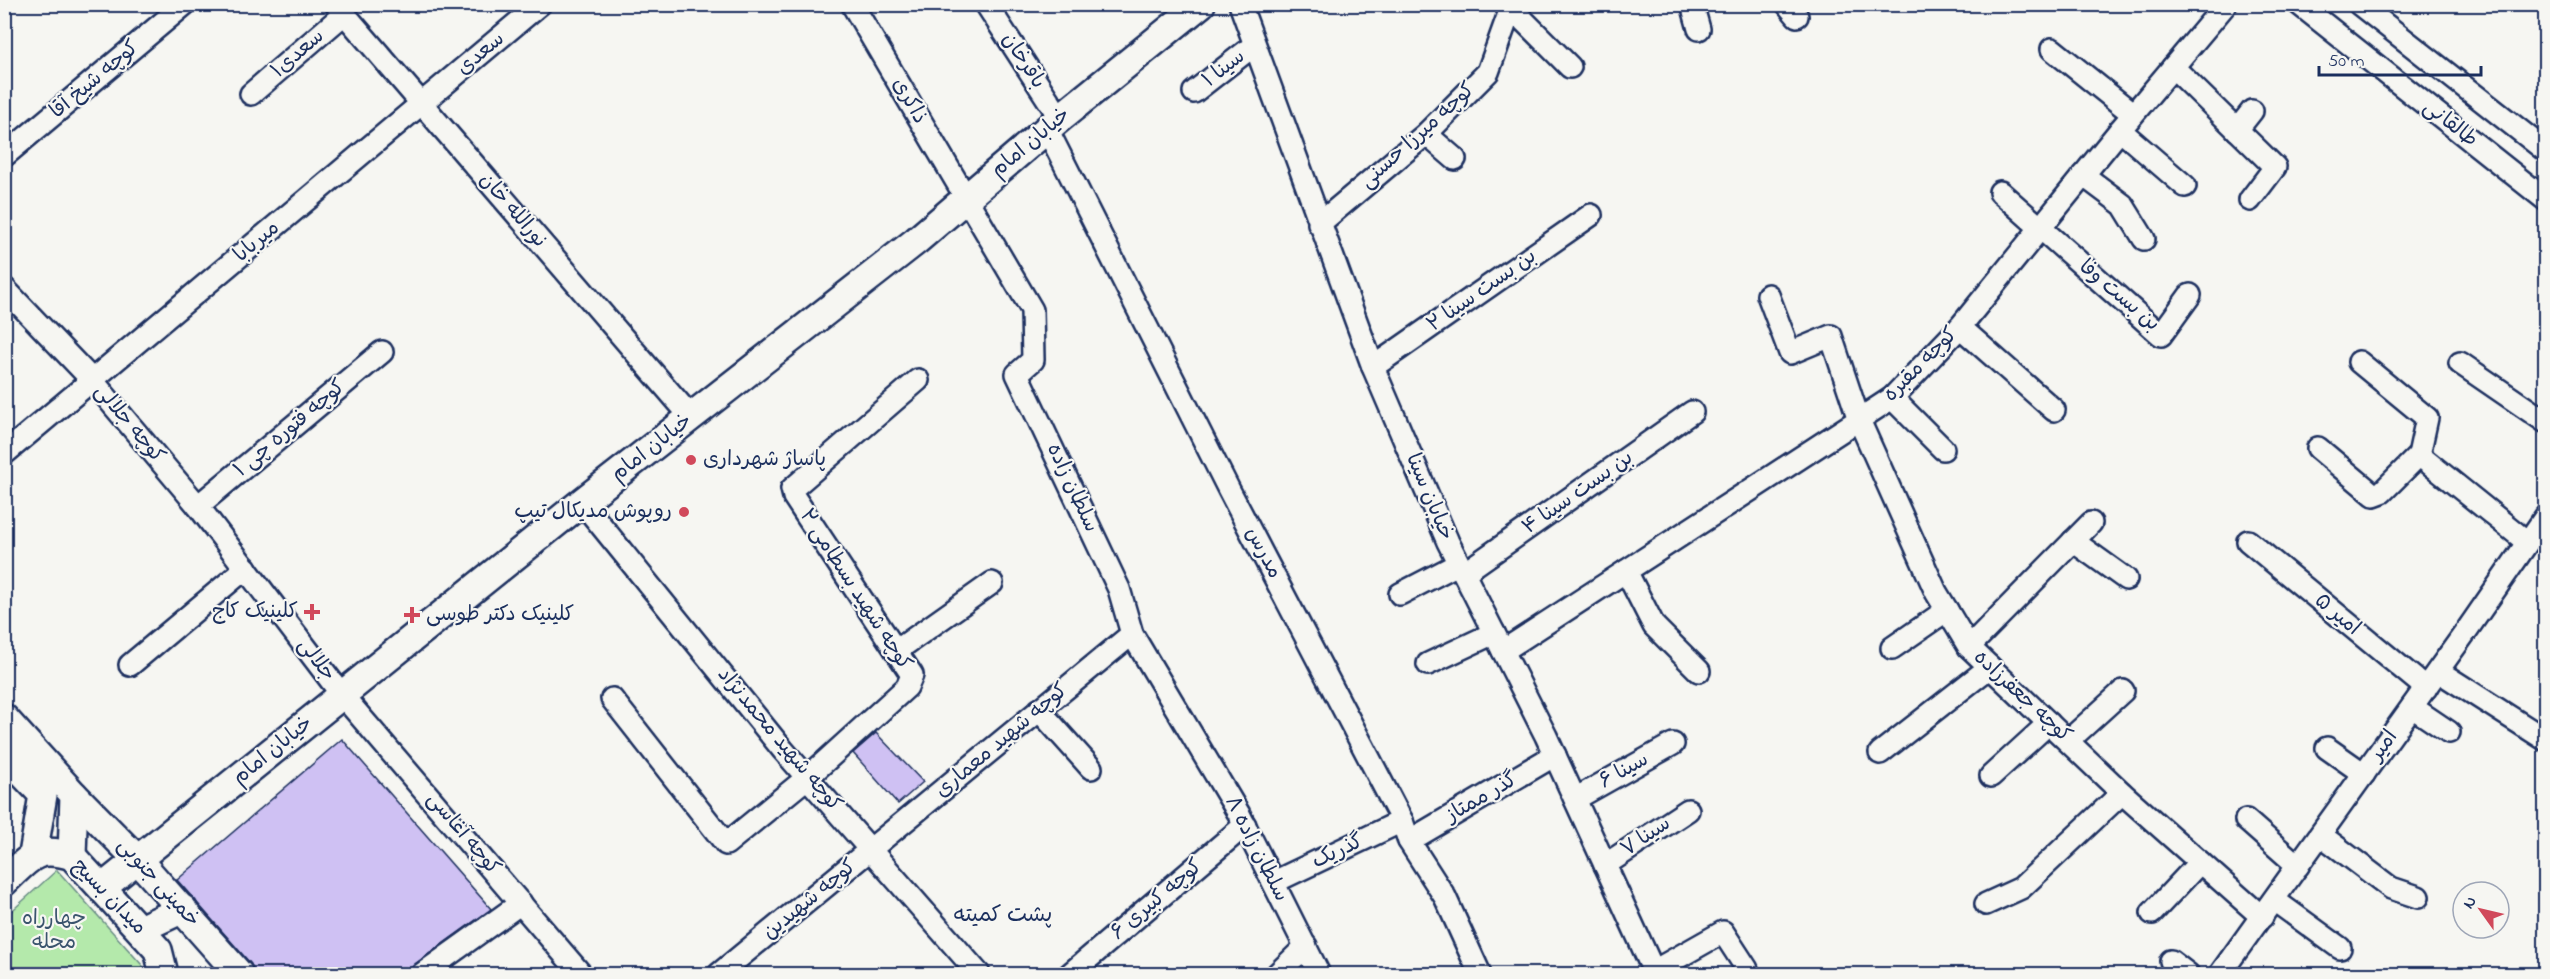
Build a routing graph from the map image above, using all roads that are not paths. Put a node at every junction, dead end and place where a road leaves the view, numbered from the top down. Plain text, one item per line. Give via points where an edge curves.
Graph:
1 (185, 4) edge
2 (540, 4) edge
3 (852, 4) edge
4 (986, 4) edge
5 (1201, 4) edge
6 (1240, 4) edge
7 (1692, 4) edge
8 (2226, 4) edge
9 (2299, 4) edge
10 (2359, 4) edge
11 (1513, 6) edge
12 (340, 9) edge
13 (1699, 29) dead end
14 (1253, 46) junction
15 (2052, 49) dead end
16 (1570, 67) dead end
17 (2173, 67) junction
18 (1194, 92) dead end
19 (251, 94) dead end
20 (422, 104) junction
21 (2252, 111) dead end
22 (2126, 122) junction
23 (1054, 124) junction
24 (2237, 130) junction
25 (1426, 134) junction
26 (2546, 151) edge
27 (4, 156) edge
28 (1455, 159) dead end
29 (2084, 175) junction
30 (2185, 186) dead end
31 (2000, 192) dead end
32 (966, 198) junction
33 (2250, 200) dead end
34 (2546, 200) edge
35 (1591, 215) dead end
36 (1319, 224) junction
37 (2040, 229) junction
38 (2144, 239) dead end
39 (4, 288) edge
40 (1767, 295) dead end
41 (2190, 295) dead end
42 (1032, 310) joint
43 (1960, 327) junction
44 (382, 352) dead end
45 (2359, 362) dead end
46 (2460, 363) dead end
47 (1373, 367) junction
48 (92, 380) junction
49 (918, 380) dead end
50 (1892, 398) junction
51 (2054, 410) dead end
52 (1692, 412) dead end
53 (692, 418) junction
54 (1859, 420) junction
55 (2546, 422) edge
56 (2319, 448) dead end
57 (1943, 449) dead end
58 (4, 454) edge
59 (2419, 454) junction
60 (582, 502) junction
61 (198, 506) junction
62 (2546, 516) edge
63 (2091, 523) dead end
64 (2073, 541) junction
65 (2248, 541) dead end
66 (2528, 542) junction
67 (246, 568) junction
68 (1461, 568) junction
69 (1626, 571) junction
70 (2126, 579) dead end
71 (992, 583) dead end
72 (1400, 594) dead end
73 (1947, 610) junction
74 (1132, 634) junction
75 (1498, 642) junction
76 (1969, 647) junction
77 (1892, 648) dead end
78 (896, 651) junction
79 (1428, 664) dead end
80 (130, 665) dead end
81 (1152, 667) joint
82 (1990, 667) junction
83 (1699, 671) dead end
84 (2432, 680) junction
85 (2123, 691) dead end
86 (342, 695) junction
87 (612, 699) dead end
88 (2412, 707) junction
89 (1040, 710) junction
90 (4, 718) edge
91 (2049, 723) junction
92 (2449, 732) dead end
93 (2546, 740) edge
94 (2068, 741) junction
95 (1673, 744) dead end
96 (2327, 748) dead end
97 (1880, 753) dead end
98 (4, 754) edge
99 (1555, 755) junction
100 (1091, 768) dead end
101 (2364, 774) junction
102 (1991, 776) dead end
103 (808, 777) junction
104 (2122, 793) junction
105 (74, 795) junction
106 (1575, 799) junction
107 (1688, 810) dead end
108 (2246, 820) dead end
109 (1245, 825) junction
110 (1405, 831) junction
111 (2320, 835) junction
112 (872, 849) junction
113 (33, 855) junction
114 (72, 856) junction
115 (138, 860) junction
116 (2200, 862) junction
117 (1605, 865) junction
118 (2298, 866) junction
119 (4, 882) edge
120 (1274, 882) junction
121 (102, 888) junction
122 (2418, 897) dead end
123 (521, 903) junction
124 (1986, 904) dead end
125 (183, 909) junction
126 (2268, 909) junction
127 (2152, 913) dead end
128 (140, 929) junction
129 (1306, 946) junction
130 (2340, 948) dead end
131 (2171, 961) dead end
132 (1747, 969) dead end
133 (2229, 972) edge
134 (1655, 973) edge
135 (164, 975) edge
136 (239, 975) edge
137 (422, 975) edge
138 (581, 975) edge
139 (720, 975) edge
140 (979, 975) edge
141 (1070, 975) edge
142 (1277, 975) edge
143 (1319, 975) edge
144 (1480, 975) edge
145 (2188, 975) edge

1 - 27 street, کوچه شیخ آقا
2 - 20 street, سعدی
3 - 32 street, ذاکری
4 - 23 street, باقرخان
5 - 23 main road, خیابان امام
6 - 14 street, خیابان سینا
7 - 13 street
8 - 17 street, کوچه مقبره
9 - 34 street, طالقانی
10 - 26 street, طالقانی
11 - 16 street
11 - 25 street, کوچه میرزا حسنی via 1488,72
12 - 19 street, سعدی۱
12 - 20 street, نورالله خان
14 - 18 street, سینا ۱
14 - 36 street, خیابان سینا
15 - 22 street
17 - 22 street, کوچه مقبره
17 - 24 street
20 - 48 street, میربابا
20 - 53 street, نورالله خان
21 - 24 street
22 - 29 street, کوچه مقبره
22 - 30 street
23 - 32 main road, خیابان امام
23 - 110 street, مدرس via 1229,490
24 - 33 street via 2275,167
25 - 28 street
25 - 36 street, کوچه میرزا حسنی
29 - 37 street, کوچه مقبره
29 - 38 street via 2123,205
31 - 37 street
32 - 42 street, ذاکری
32 - 53 main road, خیابان امام
35 - 47 street, بن بست سینا ۲
36 - 47 street, خیابان سینا
37 - 41 street, بن بست وفا via 2161,335
37 - 43 street, کوچه مقبره
39 - 48 street, کوچه جلالی
40 - 54 street, کوچه جعفرزاده via 1790,353 1831,336
42 - 74 street, سلطان زاده via 1033,360 1017,374 1119,589
43 - 50 street, کوچه مقبره
43 - 51 street
44 - 61 street, کوچه فتوره چی ۱
45 - 59 street via 2427,418
46 - 55 street
47 - 68 street, خیابان سینا
48 - 58 street, میربابا
48 - 61 street, کوچه جلالی
49 - 78 street, کوچه شهید بسطامی ۲ via 792,489
50 - 54 street, کوچه مقبره
50 - 57 street
52 - 68 street, بن بست سینا ۴
53 - 60 main road, خیابان امام
54 - 69 street, کوچه مقبره
54 - 73 street, کوچه جعفرزاده
56 - 59 street via 2374,495 2382,492
59 - 66 street
60 - 86 main road, خیابان امام
60 - 103 street, کوچه شهید محمدنژاد
61 - 67 street, کوچه جلالی
62 - 66 street, امیر
63 - 64 street
64 - 70 street
64 - 76 street
65 - 84 street, امیر ۵
66 - 84 street, امیر
67 - 80 street
67 - 86 street, جلالی
68 - 72 street, بن بست سینا ۴
68 - 75 street, خیابان سینا
69 - 75 street, کوچه مقبره
69 - 83 street via 1654,626
71 - 78 street
73 - 76 street, کوچه جعفرزاده
73 - 77 street
74 - 81 street, سلطان زاده
74 - 89 street, کوچه شهید معماری
75 - 79 street, کوچه مقبره
75 - 99 street, خیابان سینا
76 - 82 street, کوچه جعفرزاده
78 - 103 street, کوچه شهید بسطامی ۲ via 912,681
81 - 109 street, سلطان زاده ۸
82 - 91 street, کوچه جعفرزاده
82 - 97 street
84 - 88 street, امیر
84 - 93 street, امیر ۵
85 - 94 street
86 - 115 main road, خیابان امام
86 - 123 street, کوچه آغاسی
87 - 103 street via 726,844
88 - 92 street
88 - 101 street, امیر
89 - 100 street
89 - 112 street, کوچه شهید معماری
90 - 105 main road, خمینی جنوبی
91 - 94 street, کوچه جعفرزاده
91 - 102 street
94 - 104 street, کوچه جعفرزاده
95 - 106 street, سینا ۶
96 - 101 street
98 - 113 main road via 43,795
99 - 106 street, خیابان سینا
99 - 110 street, گذر ممتاز
101 - 111 street, امیر
103 - 112 street, کوچه شهید محمدنژاد
104 - 116 street, کوچه جعفرزاده
104 - 124 street via 2021,888
105 - 114 main road
105 - 115 main road, خمینی جنوبی
106 - 117 street, خیابان سینا
107 - 117 street, سینا ۷
108 - 118 street
109 - 120 street, سلطان زاده ۸
109 - 141 street, کوچه کبیری ۶
110 - 120 street, گذریک
110 - 144 street, مدرس via 1445,897
111 - 118 street, امیر
111 - 122 street via 2391,888
112 - 139 street, کوچه شهیدین
112 - 140 street, کوچه شهید محمدنژاد
113 - 114 main road, میدان بسیج via 52,850
113 - 119 main road
114 - 121 main road, میدان بسیج
115 - 121 main road, خیابان امام
115 - 125 main road, خمینی جنوبی
116 - 126 street, کوچه جعفرزاده
116 - 127 street
117 - 134 street, خیابان سینا
118 - 126 street, امیر
120 - 129 street, سلطان زاده ۸
121 - 128 main road, میدان بسیج
123 - 137 street
123 - 138 street, کوچه آغاسی
125 - 128 main road
125 - 136 main road, خمینی جنوبی
126 - 130 street, کوچه جعفرزاده
126 - 133 street, امیر
128 - 135 main road, میدان بسیج via 158,950
129 - 142 street
129 - 143 street, سلطان زاده ۸
131 - 145 street
132 - 134 street via 1723,932

